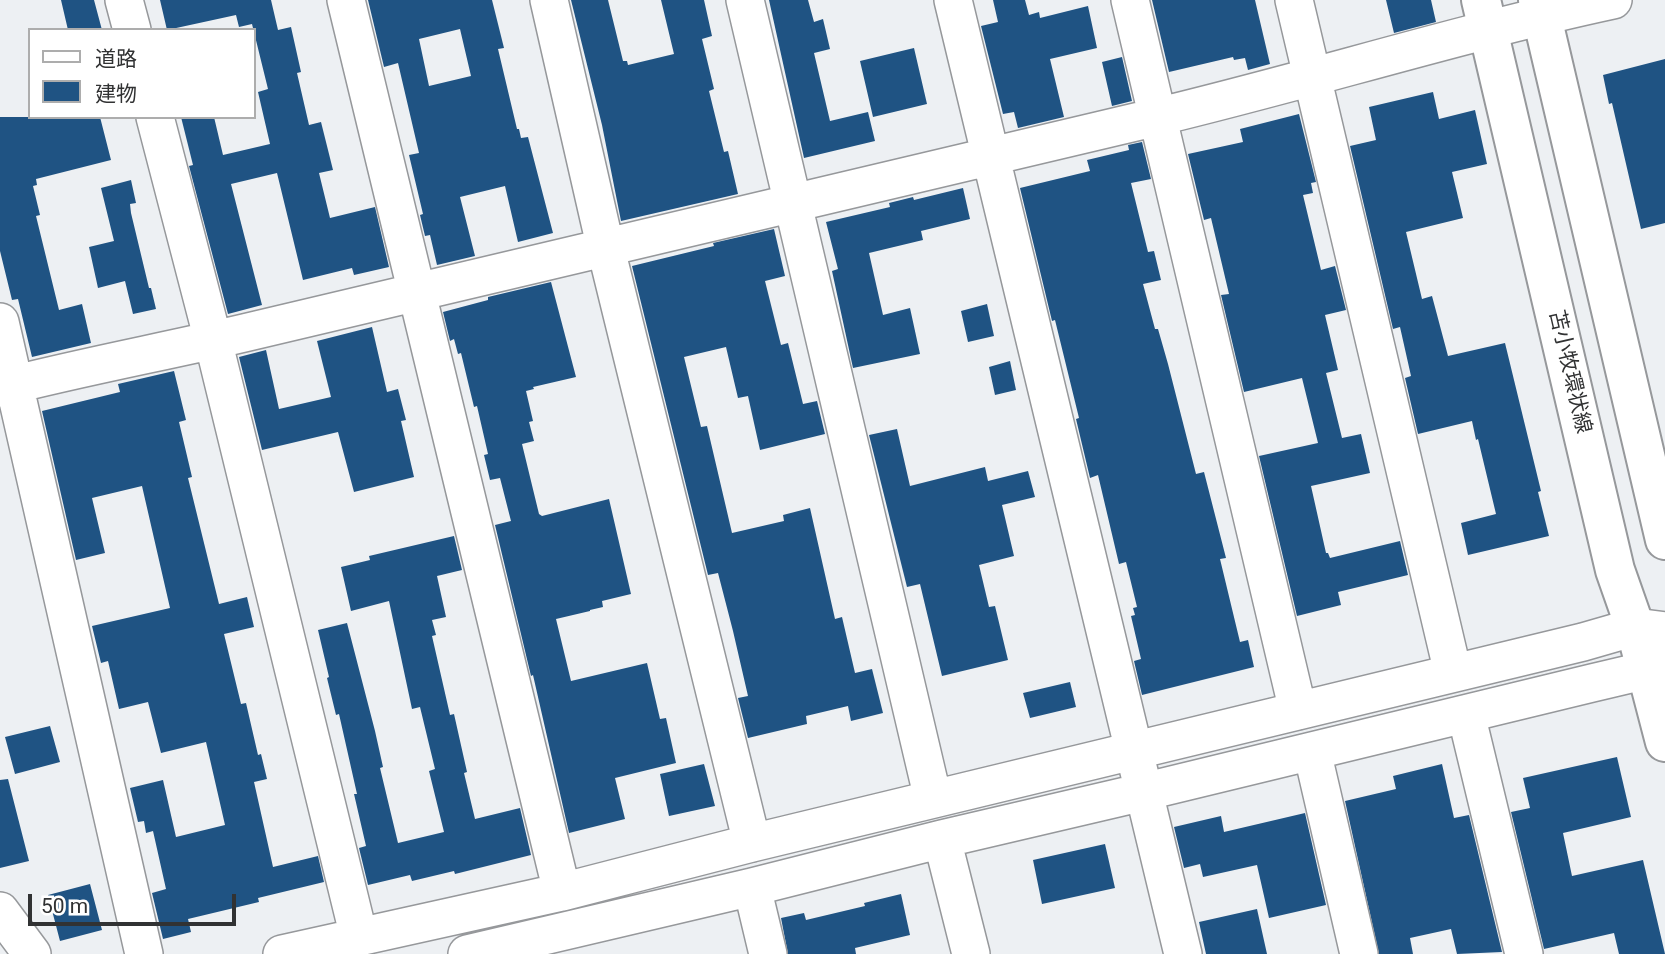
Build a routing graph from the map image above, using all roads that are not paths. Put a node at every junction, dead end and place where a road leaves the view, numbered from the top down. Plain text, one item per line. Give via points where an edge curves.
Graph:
1 (124, 0) edge
2 (346, 0) edge
3 (549, 0) edge
4 (745, 0) edge
5 (953, 0) edge
6 (1130, 0) edge
7 (1294, 0) edge
8 (1613, 0) edge
9 (1540, 8) edge
10 (1485, 14) edge
11 (131, 28) edge
12 (1313, 78) junction
13 (1159, 116) junction
14 (156, 119) edge
15 (990, 156) junction
16 (793, 202) junction
17 (605, 245) junction
18 (416, 291) junction
19 (0, 322) edge
20 (213, 340) junction
21 (8, 386) edge
22 (1665, 540) edge
23 (1650, 629) edge
24 (1656, 662) edge
25 (1453, 673) junction
26 (1298, 711) junction
27 (1466, 714) junction
28 (1665, 742) edge
29 (1134, 751) junction
30 (1312, 751) junction
31 (1143, 793) junction
32 (933, 799) junction
33 (942, 839) junction
34 (752, 843) junction
35 (751, 887) junction
36 (562, 892) junction
37 (0, 911) edge
38 (359, 937) junction
39 (525, 947) edge
40 (32, 954) edge
41 (144, 954) edge
42 (282, 954) edge
43 (467, 954) edge
44 (768, 954) edge
45 (971, 954) edge
46 (1183, 954) edge
47 (1359, 954) edge
48 (1524, 954) edge

1 - 11 street
2 - 18 street
3 - 17 street
4 - 16 street
5 - 15 street
6 - 13 street
7 - 12 street
8 - 9 street
9 - 10 street
9 - 22 main road
10 - 12 street
10 - 23 main road, 苫小牧環状線 via 1615,570
12 - 13 street
12 - 25 street
13 - 15 street
13 - 26 street
14 - 20 street
15 - 16 street
15 - 29 street
16 - 17 street
16 - 32 street
17 - 18 street
17 - 34 street
18 - 20 street
18 - 36 street
19 - 21 street
20 - 21 street
20 - 38 street
21 - 41 street
23 - 24 main road, 苫小牧環状線
23 - 25 street
24 - 27 street
24 - 28 main road, 苫小牧環状線
25 - 26 street
26 - 29 street
27 - 30 street
27 - 48 street
29 - 31 street
29 - 32 street
30 - 31 street
30 - 47 street
31 - 33 street
31 - 46 street
32 - 34 street
33 - 35 street
33 - 45 street
34 - 36 street
35 - 39 street
35 - 44 street
36 - 38 street
37 - 40 street
38 - 42 street
39 - 43 street

